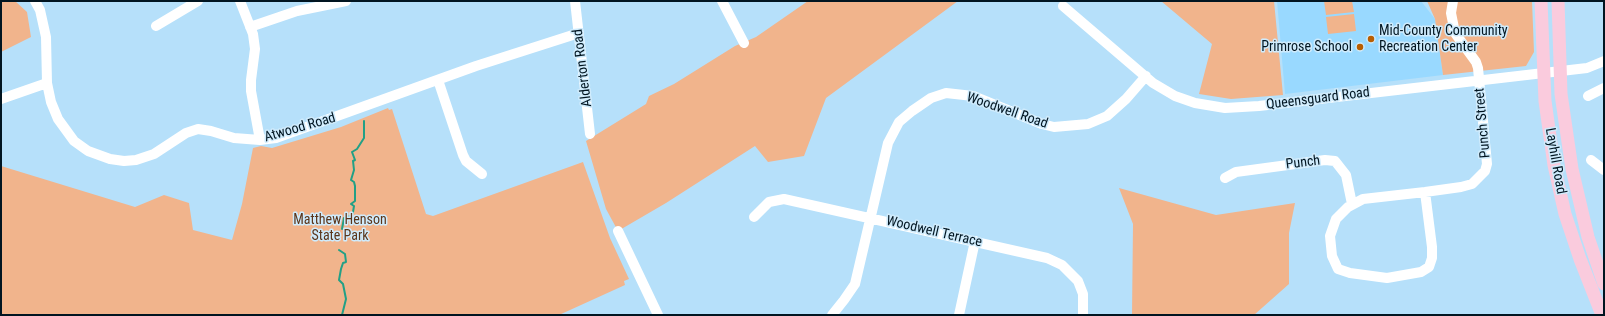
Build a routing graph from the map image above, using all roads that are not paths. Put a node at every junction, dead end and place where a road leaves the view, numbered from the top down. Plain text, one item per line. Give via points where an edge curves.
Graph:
1 (35, 1) edge
2 (198, 1) edge
3 (240, 1) edge
4 (346, 1) edge
5 (575, 1) edge
6 (722, 1) edge
7 (1453, 1) edge
8 (1541, 1) edge
9 (1558, 1) edge
10 (1063, 6) dead end
11 (156, 26) dead end
12 (250, 27) junction
13 (578, 33) junction
14 (744, 43) dead end
15 (1604, 61) edge
16 (1560, 70) junction
17 (1545, 72) junction
18 (1146, 76) junction
19 (438, 80) junction
20 (1480, 81) junction
21 (47, 83) junction
22 (1604, 88) edge
23 (1588, 96) dead end
24 (1, 99) edge
25 (590, 134) dead end
26 (260, 140) junction
27 (1591, 160) dead end
28 (1604, 170) edge
29 (482, 174) dead end
30 (1225, 178) dead end
31 (1425, 192) junction
32 (1352, 204) junction
33 (754, 216) dead end
34 (870, 218) junction
35 (618, 231) dead end
36 (975, 241) junction
37 (1604, 284) edge
38 (658, 315) edge
39 (832, 315) edge
40 (959, 315) edge
41 (1083, 315) edge
42 (1602, 315) edge

1 - 21 street, Atwood Road via 40,10 46,37
2 - 11 street
3 - 12 street
4 - 12 street via 297,11
5 - 13 street, Alderton Road
6 - 14 street
7 - 20 street, Punch Street via 1451,13 1455,33 1476,62
8 - 17 main road, Layhill Road
9 - 16 main road, Layhill Road
10 - 18 street, Queensguard Road
12 - 26 street via 255,49 251,90
13 - 19 street, Atwood Road
13 - 25 street, Alderton Road
15 - 16 street, Queensguard Road via 1587,68
16 - 17 street, Queensguard Road
16 - 37 main road, Layhill Road via 1572,169 1588,237
17 - 20 street, Queensguard Road
17 - 42 main road, Layhill Road via 1554,165 1565,214
18 - 20 street, Queensguard Road via 1175,96 1195,103 1225,108
18 - 34 street, Woodwell Road via 1107,116 1088,124 1066,127 1042,124 973,96 946,93 931,98 912,111 894,129 888,143
19 - 26 street, Atwood Road via 312,126 276,138
19 - 29 street via 466,161
20 - 31 street, Punch Street via 1487,164 1485,171 1472,184
21 - 24 street
21 - 26 street, Atwood Road via 51,102 65,130 88,151 110,159 136,160 154,154 186,132 198,129 212,130 234,138
22 - 23 street
27 - 28 street
30 - 32 street, Punch via 1236,172 1325,160 1335,161 1346,176
31 - 32 street, Punch Street via 1363,199
31 - 32 street, Punch Street via 1432,258 1429,267 1421,272 1397,277 1350,273 1338,269 1332,256 1330,236 1336,219
33 - 34 street, Woodwell Terrace via 769,202 784,199
34 - 36 street, Woodwell Terrace
34 - 39 street, Woodwell Road via 855,284
35 - 38 street
36 - 40 street
36 - 41 street, Woodwell Terrace via 1047,258 1062,265 1078,281 1083,294

